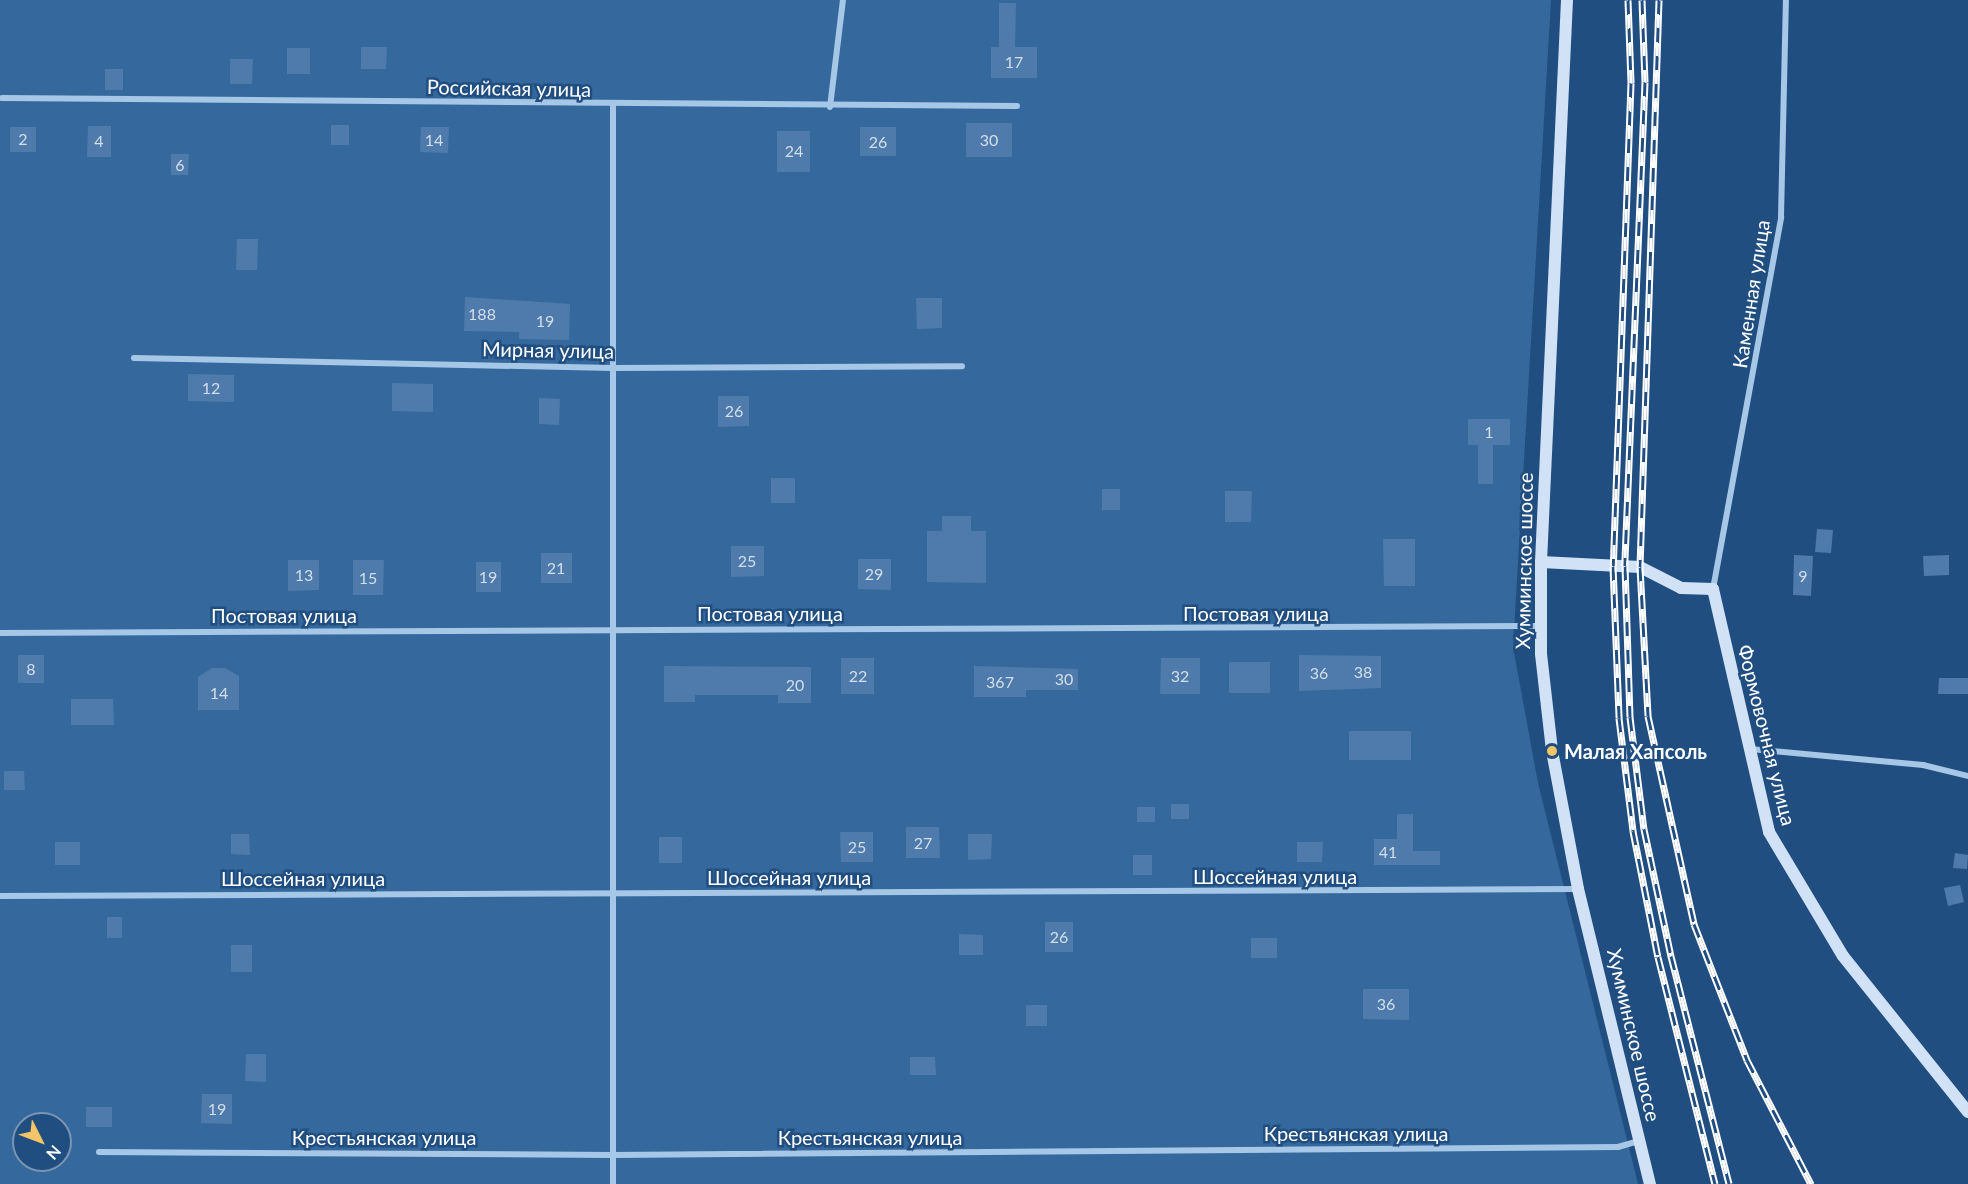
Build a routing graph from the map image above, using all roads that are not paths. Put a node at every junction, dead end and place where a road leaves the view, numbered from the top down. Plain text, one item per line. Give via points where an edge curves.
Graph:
1 (843, 0) edge
2 (1568, 0) edge
3 (1786, 0) edge
4 (2, 98) dead end
5 (613, 106) junction
6 (830, 106) junction
7 (1017, 106) dead end
8 (134, 358) dead end
9 (962, 366) dead end
10 (613, 368) junction
11 (1541, 562) junction
12 (1713, 590) junction
13 (1539, 626) junction
14 (613, 630) junction
15 (0, 633) edge
16 (1749, 749) junction
17 (1968, 776) edge
18 (1578, 889) junction
19 (613, 894) junction
20 (0, 896) edge
21 (1968, 1112) edge
22 (1639, 1141) junction
23 (99, 1152) dead end
24 (613, 1155) junction
25 (613, 1184) edge
26 (1650, 1184) edge

1 - 6 street
2 - 11 main road, Хумминское шоссе
3 - 12 street, Каменная улица via 1781,217
4 - 5 street, Российская улица
5 - 6 street, Российская улица
5 - 10 street
6 - 7 street, Российская улица
8 - 10 street, Мирная улица
9 - 10 street, Мирная улица
10 - 14 street
11 - 12 main road via 1640,567 1681,588
11 - 13 main road, Хумминское шоссе
12 - 16 main road, Формовочная улица
13 - 14 street, Постовая улица
13 - 18 main road, Хумминское шоссе via 1552,751
14 - 15 street, Постовая улица
14 - 19 street
16 - 17 street via 1923,765
16 - 21 main road, Формовочная улица via 1768,832 1843,956
18 - 19 street, Шоссейная улица
18 - 22 main road, Хумминское шоссе
19 - 20 street, Шоссейная улица
19 - 24 street
22 - 24 street, Крестьянская улица via 1618,1148
22 - 26 main road, Хумминское шоссе
23 - 24 street, Крестьянская улица
24 - 25 street

